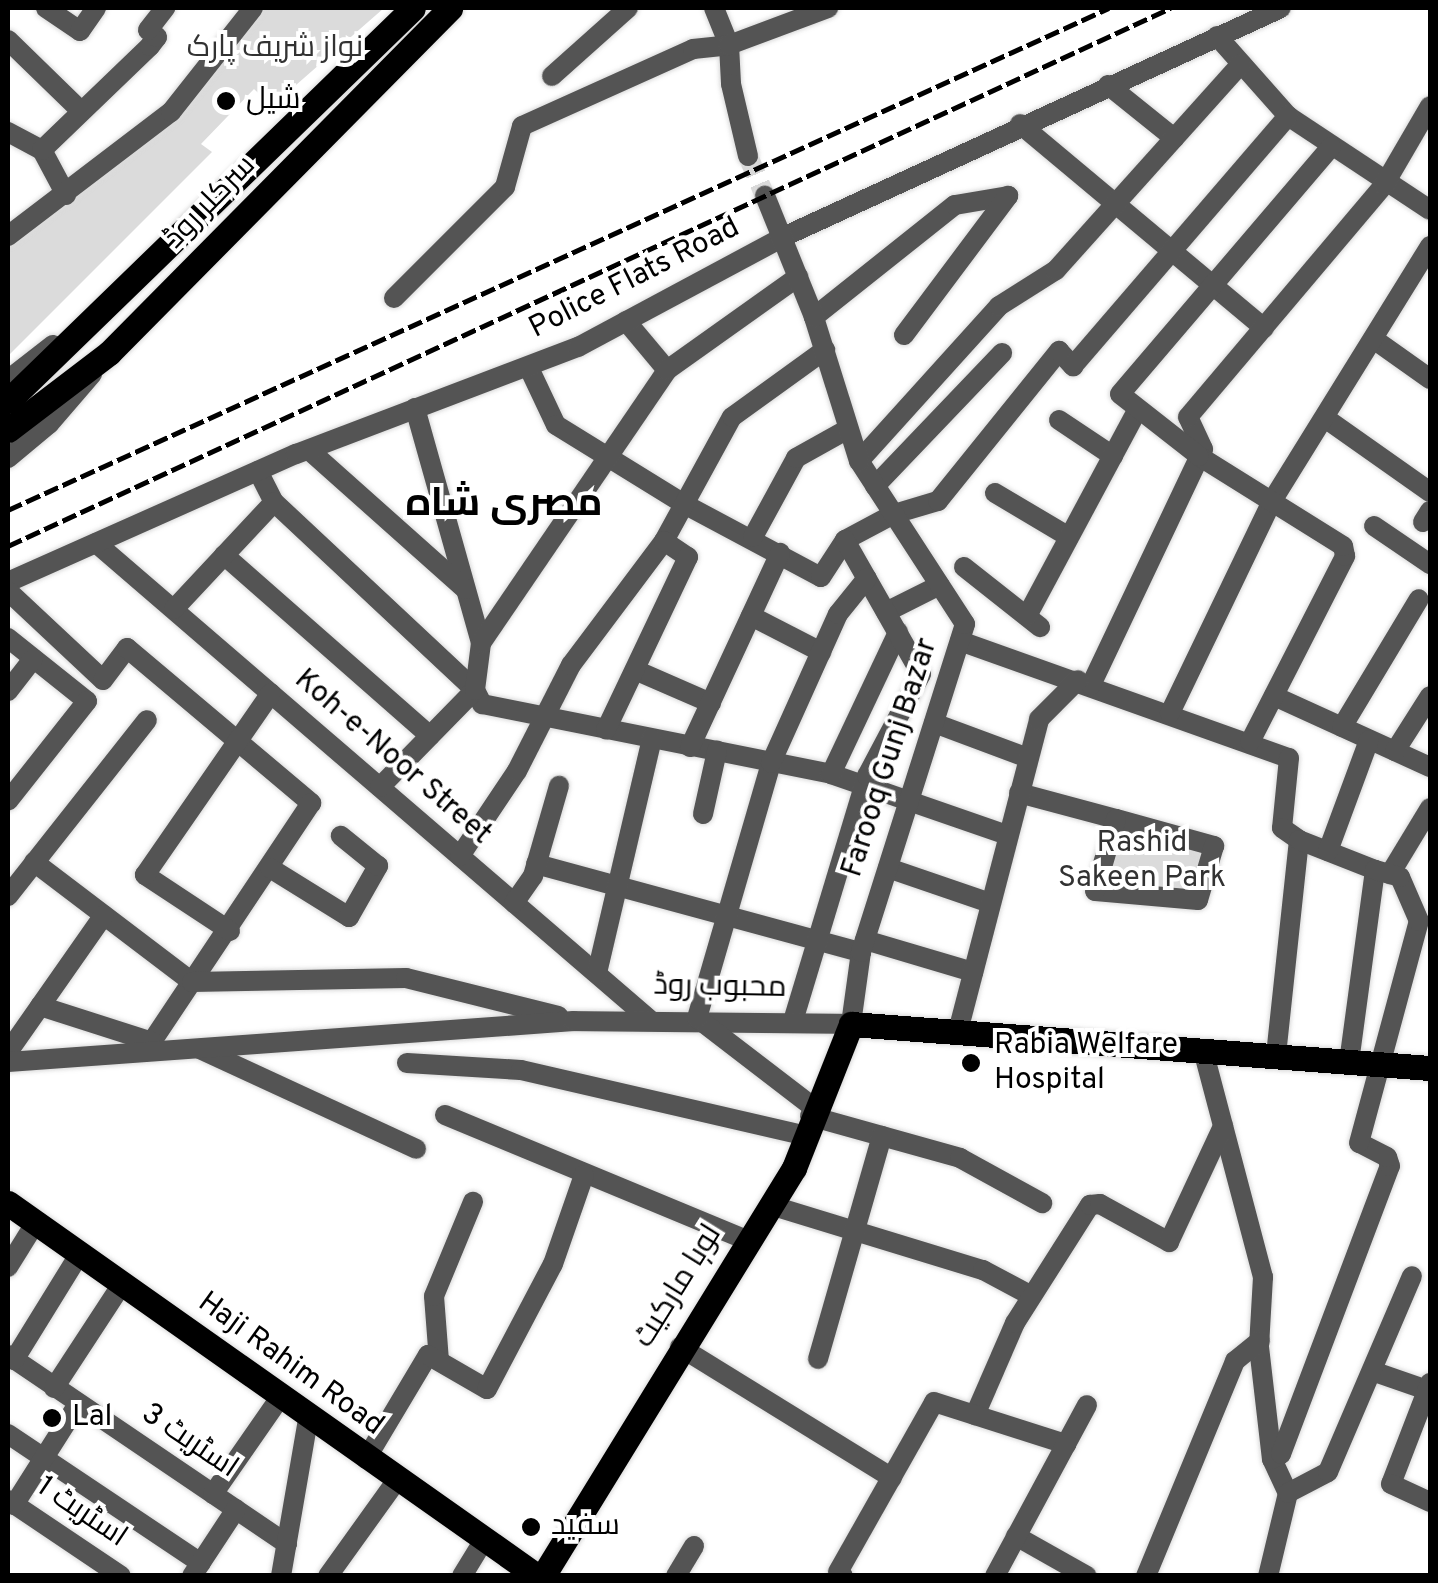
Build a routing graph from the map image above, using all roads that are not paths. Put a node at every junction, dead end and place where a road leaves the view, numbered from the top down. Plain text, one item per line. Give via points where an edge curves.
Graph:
1 (46, 8) edge
2 (165, 8) edge
3 (250, 8) edge
4 (413, 8) edge
5 (450, 8) edge
6 (628, 8) edge
7 (714, 8) edge
8 (828, 8) edge
9 (1281, 8) edge
10 (107, 9) edge
11 (1217, 36) junction
12 (8, 40) edge
13 (729, 45) junction
14 (1241, 64) junction
15 (552, 76) dead end
16 (1108, 85) junction
17 (1430, 106) edge
18 (81, 111) junction
19 (1288, 116) junction
20 (1020, 124) junction
21 (8, 132) edge
22 (1174, 138) junction
23 (1330, 147) junction
24 (42, 150) junction
25 (748, 156) tunnel mouth
26 (232, 180) junction
27 (1384, 185) junction
28 (66, 195) junction
29 (764, 196) tunnel mouth
30 (255, 204) junction
31 (1115, 204) junction
32 (1430, 210) edge
33 (8, 236) edge
34 (781, 238) junction
35 (1430, 246) edge
36 (1172, 251) junction
37 (798, 277) junction
38 (1212, 285) junction
39 (394, 298) dead end
40 (814, 317) junction
41 (89, 318) junction
42 (626, 320) junction
43 (1264, 328) junction
44 (904, 335) dead end
45 (1375, 340) junction
46 (825, 350) junction
47 (109, 353) junction
48 (1002, 353) dead end
49 (528, 368) junction
50 (668, 370) junction
51 (1430, 379) edge
52 (8, 380) edge
53 (8, 401) edge
54 (414, 408) junction
55 (1137, 411) junction
56 (1325, 418) junction
57 (1060, 420) dead end
58 (848, 429) junction
59 (8, 430) edge
60 (309, 450) junction
61 (612, 456) junction
62 (1113, 456) junction
63 (1199, 456) junction
64 (8, 458) edge
65 (859, 461) junction
66 (258, 471) junction
67 (875, 486) junction
68 (1430, 492) edge
69 (994, 493) dead end
70 (1272, 501) junction
71 (274, 502) junction
72 (684, 504) junction
73 (894, 514) junction
74 (1374, 526) dead end
75 (752, 537) junction
76 (1069, 537) junction
77 (845, 540) junction
78 (664, 541) junction
79 (96, 542) junction
80 (780, 553) junction
81 (224, 555) junction
82 (1430, 564) edge
83 (964, 567) dead end
84 (867, 578) junction
85 (8, 582) edge
86 (940, 585) junction
87 (8, 590) edge
88 (466, 591) junction
89 (1420, 600) dead end
90 (174, 610) junction
91 (886, 612) junction
92 (751, 616) junction
93 (898, 632) junction
94 (8, 638) edge
95 (960, 641) junction
96 (481, 644) junction
97 (821, 652) junction
98 (33, 659) junction
99 (634, 670) junction
100 (1085, 682) junction
101 (474, 690) junction
102 (8, 691) edge
103 (271, 694) junction
104 (1274, 696) junction
105 (1430, 696) edge
106 (711, 703) junction
107 (1170, 713) junction
108 (544, 718) junction
109 (147, 720) dead end
110 (934, 723) junction
111 (1342, 727) junction
112 (606, 730) junction
113 (430, 736) junction
114 (240, 737) junction
115 (652, 740) junction
116 (1369, 740) junction
117 (1250, 742) junction
118 (690, 747) junction
119 (718, 751) junction
120 (1394, 751) junction
121 (1028, 758) junction
122 (772, 762) junction
123 (1430, 768) edge
124 (831, 774) junction
125 (864, 785) junction
126 (559, 786) dead end
127 (380, 787) junction
128 (1019, 793) junction
129 (8, 801) edge
130 (908, 801) junction
131 (1430, 808) edge
132 (703, 814) dead end
133 (1116, 819) junction
134 (340, 836) dead end
135 (1007, 836) junction
136 (1299, 840) junction
137 (1328, 851) junction
138 (460, 856) junction
139 (34, 862) junction
140 (536, 864) junction
141 (270, 868) junction
142 (888, 868) junction
143 (1382, 872) junction
144 (619, 889) junction
145 (8, 896) edge
146 (514, 903) junction
147 (990, 903) junction
148 (104, 915) junction
149 (727, 915) junction
150 (230, 931) junction
151 (818, 940) junction
152 (863, 946) junction
153 (972, 972) junction
154 (597, 974) junction
155 (192, 982) junction
156 (40, 1006) junction
157 (697, 1018) junction
158 (649, 1019) junction
159 (574, 1021) junction
160 (793, 1021) junction
161 (851, 1024) junction
162 (958, 1031) junction
163 (149, 1047) junction
164 (196, 1048) junction
165 (1202, 1050) junction
166 (8, 1052) edge
167 (1276, 1056) junction
168 (8, 1062) edge
169 (1349, 1062) junction
170 (407, 1063) dead end
171 (1385, 1064) junction
172 (1430, 1068) edge
173 (445, 1116) dead end
174 (809, 1119) junction
175 (1223, 1126) junction
176 (882, 1136) junction
177 (416, 1149) dead end
178 (584, 1175) junction
179 (473, 1202) dead end
180 (8, 1203) edge
181 (1042, 1203) dead end
182 (770, 1204) junction
183 (36, 1222) junction
184 (855, 1231) junction
185 (747, 1240) junction
186 (80, 1253) junction
187 (8, 1267) edge
188 (1412, 1276) dead end
189 (122, 1284) junction
190 (1032, 1296) junction
191 (1260, 1342) junction
192 (680, 1347) junction
193 (11, 1358) edge
194 (818, 1359) dead end
195 (439, 1361) junction
196 (1375, 1372) junction
197 (54, 1388) junction
198 (1430, 1388) edge
199 (279, 1399) junction
200 (78, 1404) junction
201 (1087, 1405) dead end
202 (975, 1415) junction
203 (308, 1420) junction
204 (8, 1434) edge
205 (1066, 1444) junction
206 (44, 1458) junction
207 (366, 1459) junction
208 (1272, 1459) junction
209 (892, 1478) junction
210 (397, 1480) junction
211 (1288, 1492) junction
212 (213, 1494) junction
213 (11, 1502) edge
214 (1430, 1502) edge
215 (236, 1510) junction
216 (1016, 1536) junction
217 (484, 1540) junction
218 (287, 1544) junction
219 (694, 1546) dead end
220 (197, 1569) edge
221 (334, 1574) edge
222 (121, 1576) edge
223 (281, 1576) edge
224 (462, 1576) edge
225 (540, 1576) edge
226 (676, 1576) edge
227 (843, 1576) edge
228 (994, 1576) edge
229 (1088, 1576) edge
230 (1146, 1576) edge
231 (1268, 1576) edge

1 - 10 street via 80,31
2 - 18 street via 148,30 157,37 150,46
3 - 28 street via 171,112
4 - 26 main road, سرکلر روڈ
5 - 30 main road, سرکلر روڈ
6 - 15 street
7 - 13 street
8 - 13 street
9 - 11 street, Police Flats Road
11 - 14 street
11 - 16 street, Police Flats Road
12 - 18 street
13 - 25 street via 730,84
13 - 39 street via 693,50 522,126 505,187
14 - 19 street
14 - 22 street
16 - 20 street, Police Flats Road
16 - 22 street
17 - 27 street
18 - 24 street
19 - 23 street
19 - 36 street
20 - 31 street
20 - 34 street, Police Flats Road
21 - 24 street
22 - 31 street
23 - 27 street
23 - 38 street
24 - 28 street
26 - 30 main road
26 - 41 main road, سرکلر روڈ
27 - 32 street
27 - 43 street
28 - 33 street
29 - 34 street, Farooq Gunj Bazar
30 - 47 main road, سرکلر روڈ
31 - 36 street
31 - 65 street via 1056,270 999,306
34 - 37 street, Farooq Gunj Bazar
34 - 42 street, Police Flats Road
35 - 45 street
36 - 38 street
36 - 73 street via 1073,366 1060,350 938,501
37 - 40 street, Farooq Gunj Bazar
37 - 50 street
38 - 43 street
38 - 55 street via 1122,391
40 - 44 street via 956,205 1008,196
40 - 46 street, Farooq Gunj Bazar
41 - 52 street
41 - 53 main road, سرکلر روڈ
42 - 49 street, Police Flats Road
42 - 50 street
43 - 63 street via 1188,418 1204,446
45 - 51 street
45 - 56 street
46 - 58 street, Farooq Gunj Bazar
46 - 72 street via 732,417
47 - 59 main road, سرکلر روڈ
47 - 64 street via 49,424
48 - 67 street
49 - 54 street, Police Flats Road
49 - 61 street via 556,425
50 - 61 street
54 - 60 street, Police Flats Road
54 - 88 street
55 - 62 street
55 - 63 street
56 - 68 street
56 - 70 street
57 - 62 street
58 - 65 street, Farooq Gunj Bazar
58 - 75 street via 796,458
60 - 66 street, Police Flats Road
60 - 88 street
61 - 72 street
61 - 96 street
62 - 76 street
63 - 70 street
63 - 100 street
65 - 67 street, Farooq Gunj Bazar
66 - 71 street
66 - 79 street, Police Flats Road
67 - 73 street, Farooq Gunj Bazar
69 - 76 street
70 - 104 street via 1340,542 1345,556
70 - 107 street
71 - 81 street
71 - 101 street
72 - 75 street
72 - 78 street
73 - 77 street
73 - 86 street, Farooq Gunj Bazar
74 - 82 street
75 - 80 street
76 - 83 street via 1033,621
77 - 80 street via 822,577
77 - 84 street
78 - 99 street via 688,558
78 - 108 street via 571,665
79 - 85 street, Police Flats Road
79 - 90 street, Koh-e-Noor Street
80 - 92 street
81 - 90 street
81 - 113 street
84 - 91 street
84 - 97 street via 838,614
86 - 91 street
86 - 95 street, Farooq Gunj Bazar via 965,624
87 - 114 street via 103,680 127,648
88 - 96 street
89 - 111 street
90 - 103 street, Koh-e-Noor Street
91 - 93 street
92 - 97 street
92 - 106 street
93 - 124 street
93 - 125 street via 921,674
94 - 98 street
95 - 100 street
95 - 110 street, Farooq Gunj Bazar
96 - 101 street
97 - 122 street
98 - 102 street
98 - 129 street via 87,701
99 - 106 street
99 - 112 street
100 - 107 street
100 - 121 street via 1040,719
101 - 108 street via 482,704
101 - 113 street
103 - 114 street
103 - 127 street, Koh-e-Noor Street
104 - 111 street
104 - 117 street
105 - 120 street
106 - 118 street
107 - 117 street
108 - 112 street
108 - 138 street
109 - 139 street
110 - 121 street
110 - 130 street, Farooq Gunj Bazar
111 - 116 street
112 - 115 street
113 - 127 street
114 - 141 street via 312,803
114 - 150 street via 145,875
115 - 118 street
115 - 144 street
116 - 120 street
116 - 137 street
117 - 136 street via 1289,758 1282,828
118 - 119 street
119 - 122 street
119 - 132 street
120 - 123 street
121 - 128 street
122 - 124 street
122 - 149 street
124 - 125 street
125 - 130 street
125 - 151 street
126 - 140 street
127 - 138 street, Koh-e-Noor Street
128 - 133 street
128 - 135 street
130 - 135 street
130 - 142 street, Farooq Gunj Bazar
131 - 143 street
133 - 133 street via 1214,846 1198,900 1096,891
134 - 141 street via 378,866 349,916
135 - 147 street
136 - 137 street
136 - 167 street
137 - 143 street
138 - 146 street, Koh-e-Noor Street
139 - 145 street
139 - 148 street
140 - 144 street
140 - 146 street
141 - 150 street
142 - 147 street
142 - 152 street, Farooq Gunj Bazar
143 - 169 street
143 - 171 street via 1400,877 1419,921
144 - 149 street
144 - 154 street
146 - 154 street, Koh-e-Noor Street
147 - 153 street
148 - 155 street
148 - 156 street
149 - 151 street
149 - 157 street
150 - 155 street
151 - 152 street
151 - 160 street
152 - 153 street
152 - 161 street, Farooq Gunj Bazar
153 - 162 street
154 - 158 street, Koh-e-Noor Street
155 - 159 street via 406,978
155 - 163 street
156 - 163 street
156 - 166 street
157 - 158 street, محبوب روڈ
157 - 160 street, محبوب روڈ
157 - 174 street
158 - 159 street, محبوب روڈ
159 - 164 street, محبوب روڈ
160 - 161 street, محبوب روڈ
161 - 162 main road, محبوب روڈ
161 - 174 main road, لوہا مارکیٹ
162 - 165 main road, محبوب روڈ
163 - 164 street, محبوب روڈ
163 - 168 street, محبوب روڈ
164 - 177 street
165 - 167 main road, محبوب روڈ
165 - 175 street
167 - 169 main road, محبوب روڈ
169 - 171 main road, محبوب روڈ
170 - 174 street via 521,1070
171 - 172 main road, محبوب روڈ
171 - 208 street via 1360,1143 1387,1156 1390,1166 1282,1454
173 - 178 street
174 - 176 street
174 - 182 main road, لوہا مارکیٹ via 794,1168
175 - 190 street via 1176,1238 1160,1242 1095,1202
175 - 191 street via 1263,1278
176 - 181 street via 960,1158
176 - 184 street
178 - 185 street
178 - 195 street via 553,1264 487,1389
179 - 195 street via 434,1296
180 - 183 main road, Haji Rahim Road
182 - 184 street
182 - 185 main road, لوہا مارکیٹ
183 - 186 main road, Haji Rahim Road
183 - 187 street
184 - 190 street via 983,1270
184 - 194 street
185 - 192 main road, لوہا مارکیٹ
186 - 189 main road, Haji Rahim Road
186 - 193 street
188 - 196 street
189 - 197 street
189 - 199 main road, Haji Rahim Road
190 - 202 street
191 - 208 street
191 - 230 street via 1235,1361
192 - 209 street
192 - 225 main road, لوہا مارکیٹ
193 - 197 street, اسٹریٹ 3
195 - 207 street via 428,1355
196 - 198 street
196 - 211 street via 1328,1472
197 - 200 street, اسٹریٹ 3
198 - 214 street via 1392,1484
199 - 203 main road, Haji Rahim Road
199 - 212 street
200 - 206 street
200 - 212 street, اسٹریٹ 3
201 - 205 street
202 - 205 street
202 - 209 street via 934,1402
203 - 207 main road, Haji Rahim Road
203 - 218 street
204 - 206 street
205 - 216 street
206 - 213 street
206 - 220 street
207 - 210 main road, Haji Rahim Road
208 - 211 street
209 - 227 street via 838,1572
210 - 217 main road, Haji Rahim Road
210 - 221 street
211 - 231 street
212 - 215 street, اسٹریٹ 3
213 - 222 street, اسٹریٹ 1
215 - 218 street, اسٹریٹ 3
215 - 220 street
216 - 228 street
216 - 229 street
217 - 224 street
217 - 225 main road, Haji Rahim Road
218 - 223 street
219 - 226 street

